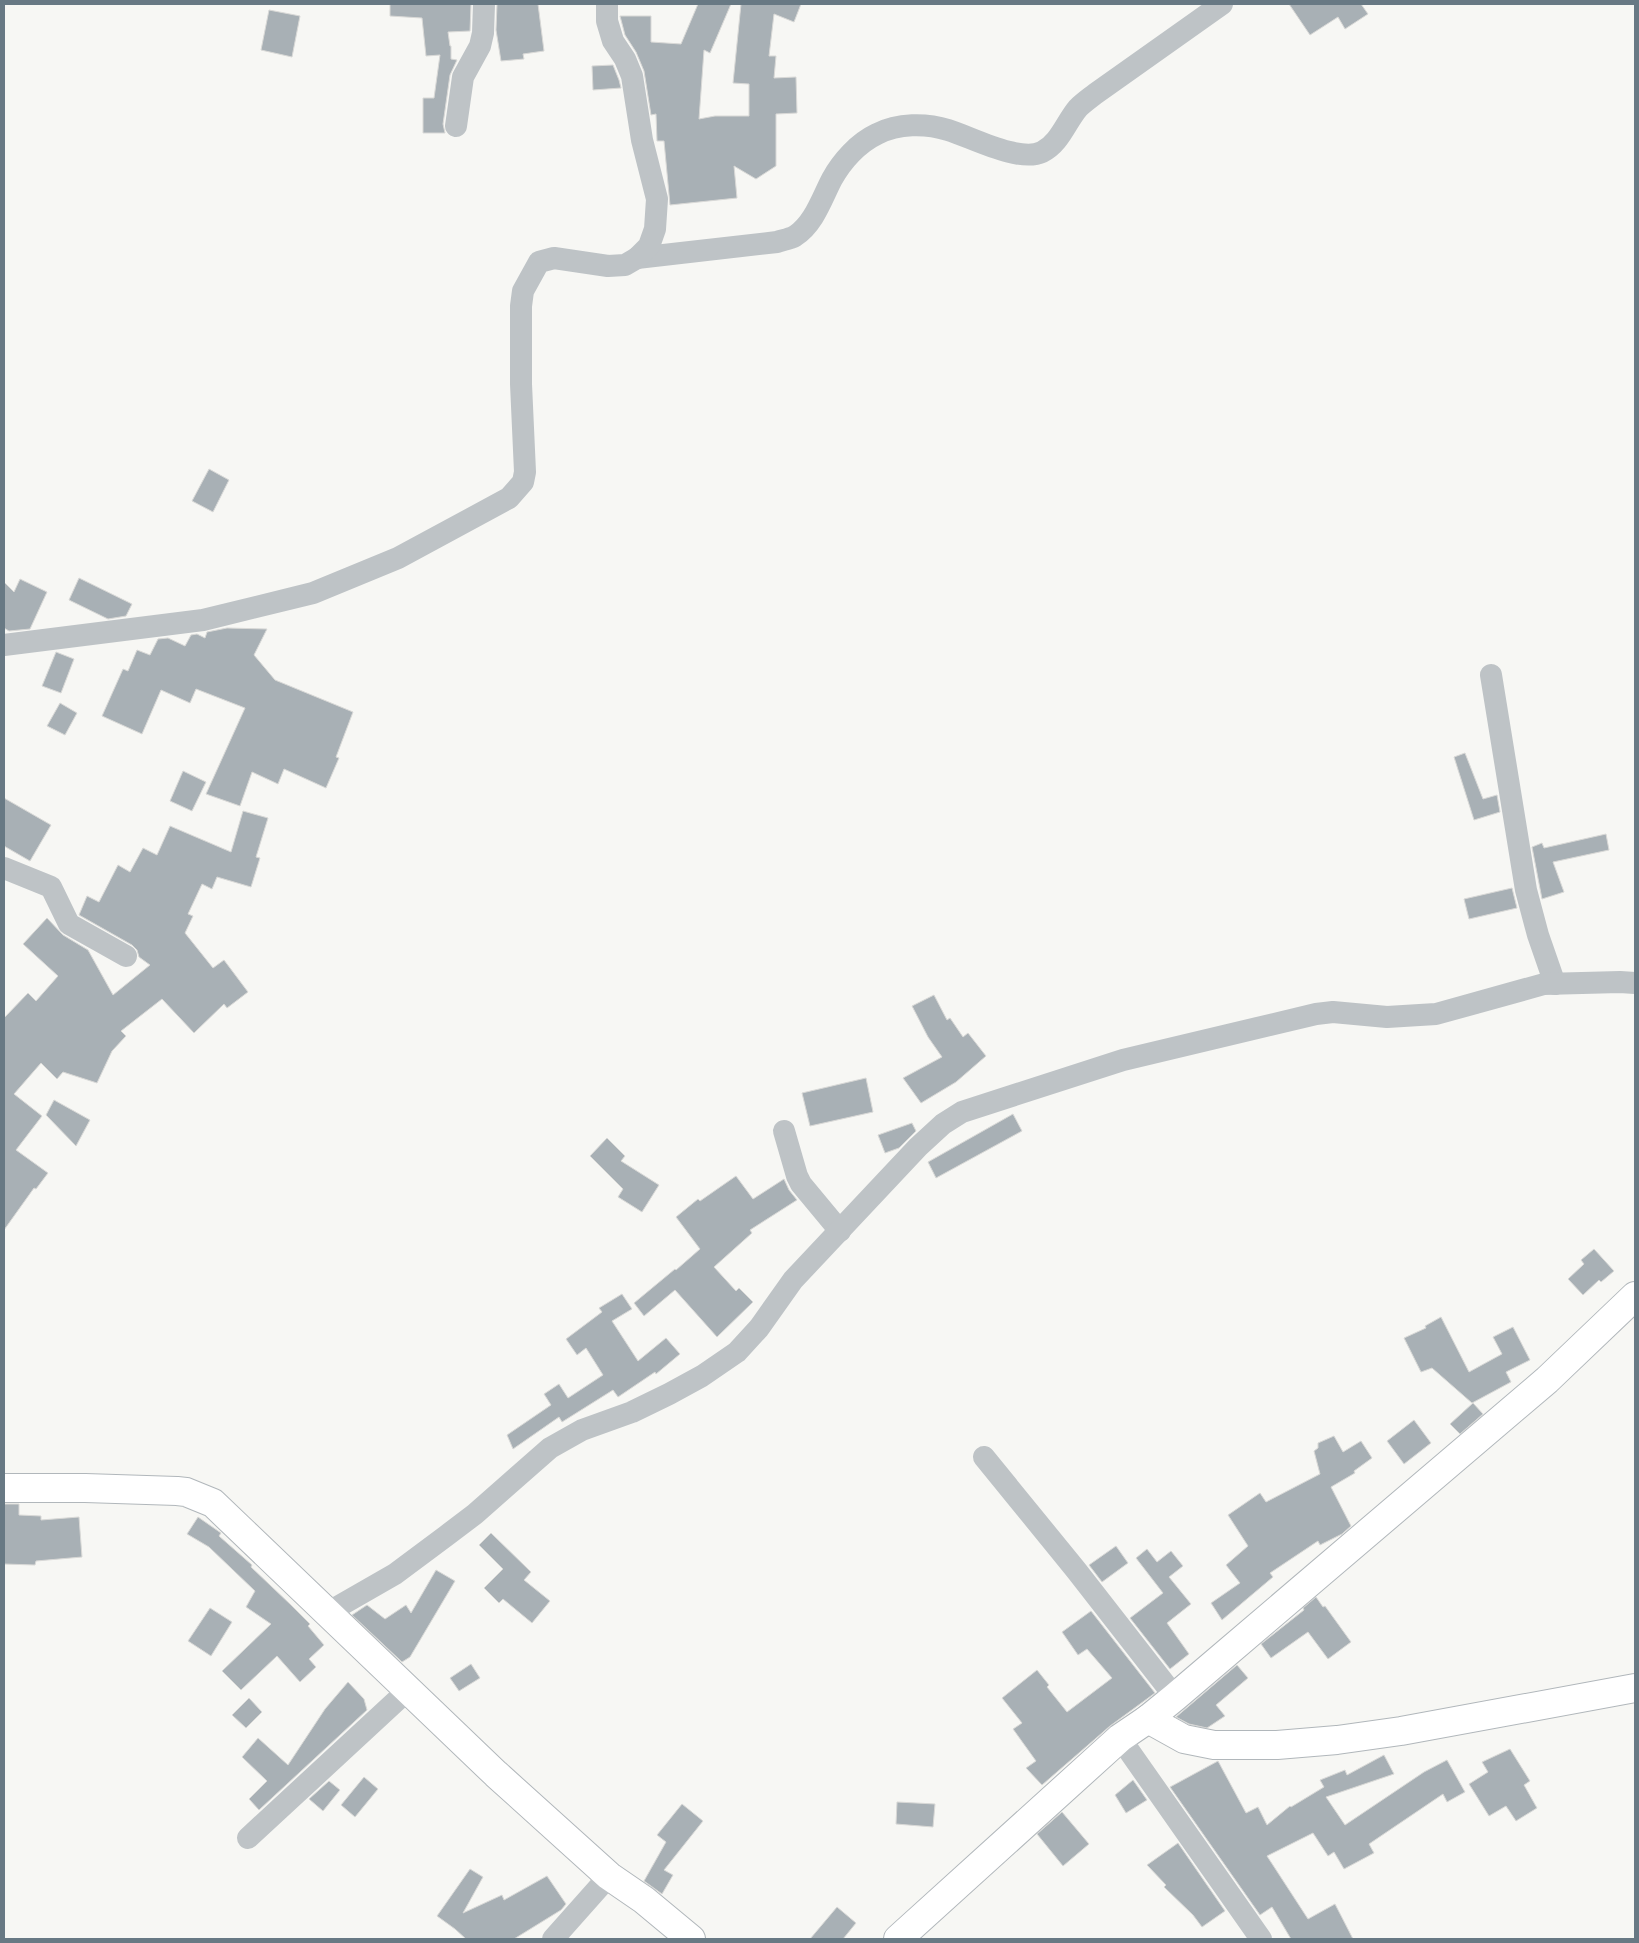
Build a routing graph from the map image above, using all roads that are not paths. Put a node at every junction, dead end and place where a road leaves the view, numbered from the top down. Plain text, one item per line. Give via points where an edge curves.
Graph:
1 (484, 4) edge
2 (607, 4) edge
3 (1222, 4) edge
4 (456, 126) dead end
5 (637, 258) junction
6 (4, 645) edge
7 (1491, 676) dead end
8 (4, 868) edge
9 (126, 956) dead end
10 (1635, 983) edge
11 (1555, 984) junction
12 (784, 1131) dead end
13 (840, 1231) junction
14 (1635, 1296) edge
15 (984, 1457) dead end
16 (4, 1488) edge
17 (327, 1613) junction
18 (1635, 1688) edge
19 (408, 1690) junction
20 (1175, 1697) junction
21 (1148, 1719) junction
22 (1120, 1738) junction
23 (248, 1838) dead end
24 (609, 1876) junction
25 (553, 1939) edge
26 (690, 1939) edge
27 (898, 1939) edge
28 (1261, 1939) edge

1 - 4 street via 484,33 463,77
2 - 5 street via 613,41 632,76 642,140 657,199 655,229 648,246
3 - 5 street via 1078,108 1054,143 1042,152 1028,156 946,129 902,126 877,134 852,151 833,177 805,228 794,237 777,242
5 - 6 street via 625,265 608,266 554,258 539,262 530,276 521,306 526,472 523,482 509,498 398,558 313,593 203,620
7 - 11 street via 1526,890
8 - 9 street via 51,887 68,924
10 - 11 street
11 - 13 street via 1531,987 1436,1014 1387,1017 1333,1012 1316,1014 1123,1060 970,1109 943,1124 889,1176
12 - 13 street via 801,1184
13 - 17 street via 792,1280 759,1328 737,1352 670,1394 582,1430 550,1448 439,1542 395,1574
14 - 20 street via 1546,1380
15 - 20 street
16 - 17 street via 186,1492 214,1503
17 - 19 street
18 - 21 street via 1401,1731 1276,1745 1214,1745 1184,1740
19 - 23 street
19 - 24 street
20 - 21 street
21 - 22 street
22 - 27 street
22 - 28 street
24 - 25 street
24 - 26 street via 644,1900

